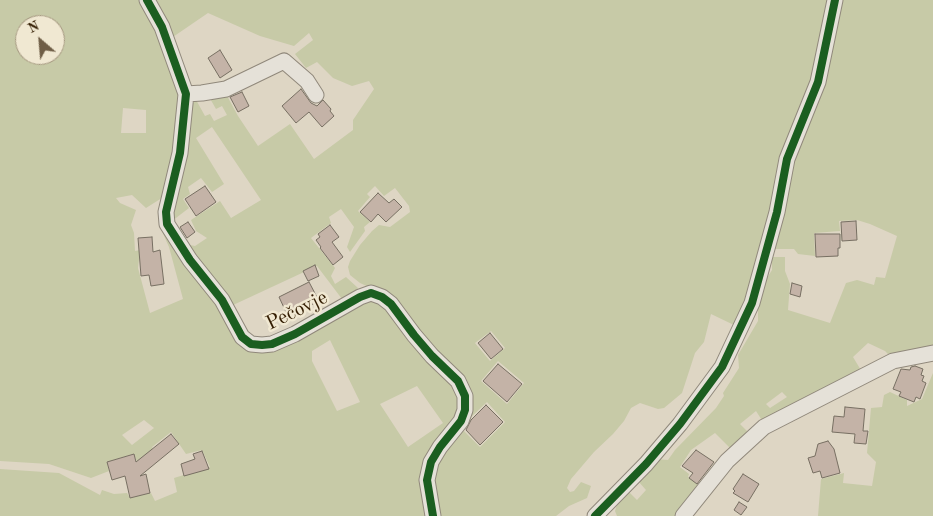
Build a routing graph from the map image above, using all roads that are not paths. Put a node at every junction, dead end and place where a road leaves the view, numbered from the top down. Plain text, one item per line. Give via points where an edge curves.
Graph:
1 (147, 0) edge
2 (835, 0) edge
3 (186, 94) junction
4 (316, 95) dead end
5 (933, 353) edge
6 (601, 514) edge
7 (433, 516) edge
8 (683, 516) edge

1 - 3 street, Pečovje via 162,27
2 - 6 street via 818,82 787,159 777,212 752,303 722,367 680,424
3 - 4 street via 226,89 284,62 307,81
3 - 7 street, Pečovje via 180,153 166,212 167,224 222,300 242,337 251,344 272,344 370,293 390,304 420,342 458,381 466,396 465,410 461,421 431,462 428,480
5 - 8 street via 893,361 764,427 727,461

